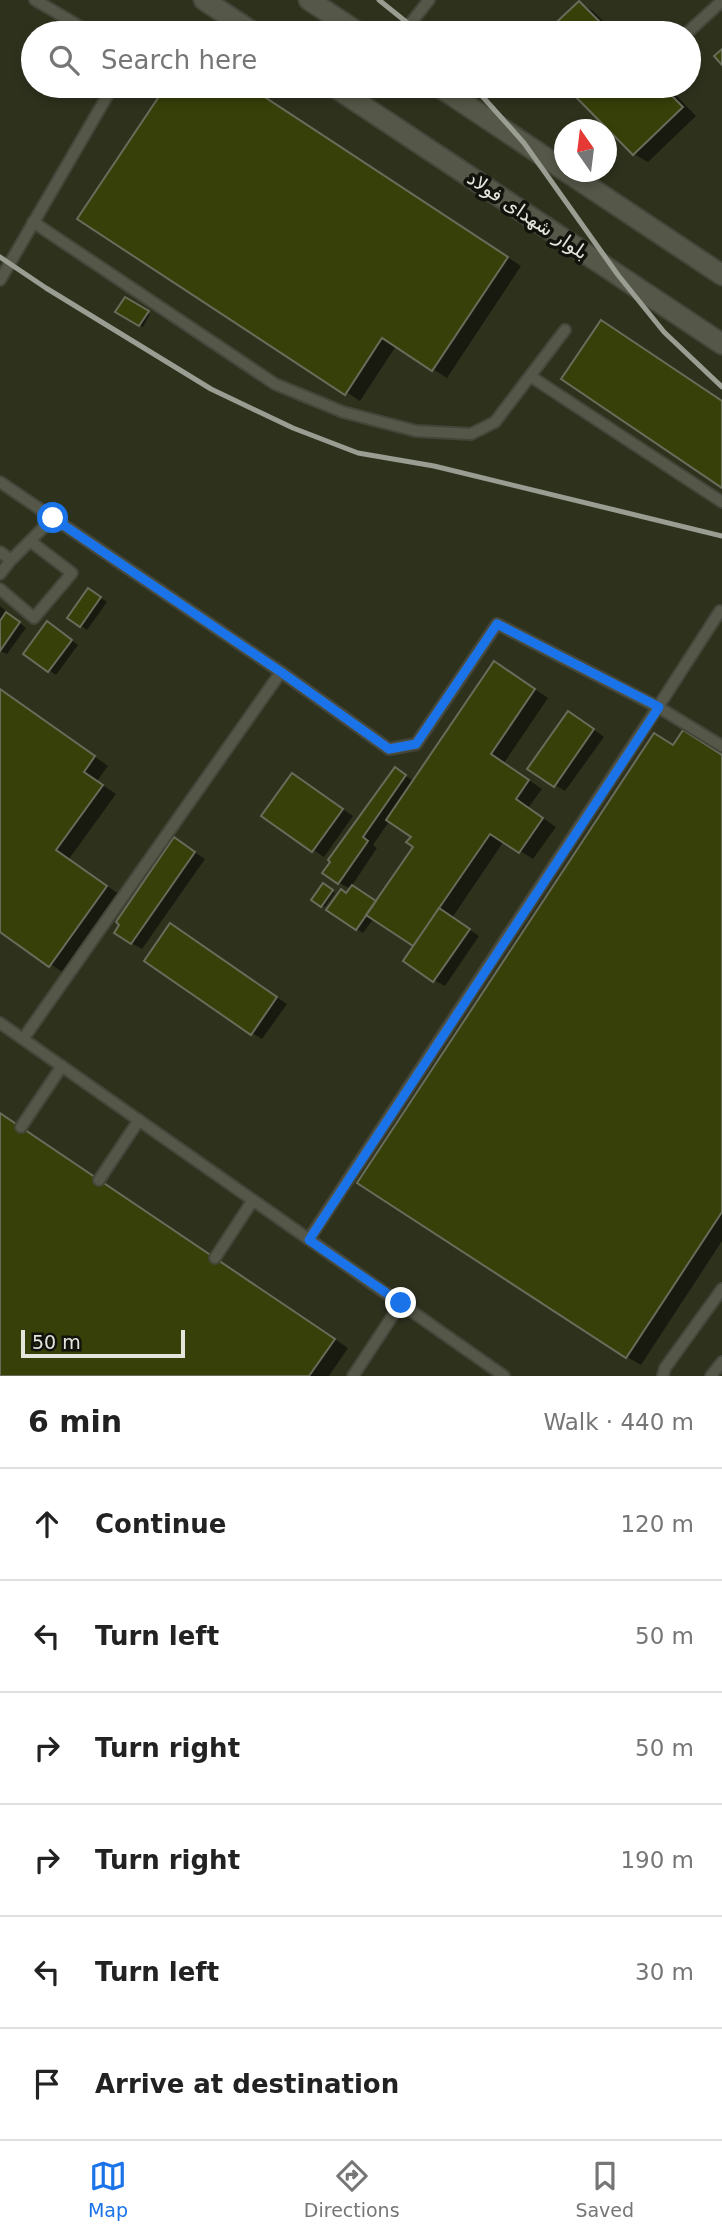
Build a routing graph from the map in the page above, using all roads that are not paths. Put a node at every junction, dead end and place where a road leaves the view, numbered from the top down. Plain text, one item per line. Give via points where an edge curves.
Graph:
1 (35, 0) edge
2 (204, 0) edge
3 (309, 0) edge
4 (429, 0) edge
5 (722, 1) edge
6 (71, 21) edge
7 (236, 21) edge
8 (341, 21) edge
9 (412, 21) edge
10 (700, 21) edge
11 (106, 98) edge
12 (351, 98) edge
13 (456, 98) edge
14 (554, 163) edge
15 (582, 182) edge
16 (33, 222) junction
17 (722, 275) edge
18 (0, 280) edge
19 (565, 330) dead end
20 (722, 344) edge
21 (530, 376) junction
22 (0, 482) edge
23 (722, 502) edge
24 (53, 518) junction
25 (30, 541) junction
26 (0, 552) edge
27 (11, 560) junction
28 (0, 574) edge
29 (0, 589) edge
30 (722, 612) edge
31 (281, 672) junction
32 (659, 707) junction
33 (722, 746) edge
34 (0, 1023) edge
35 (23, 1039) junction
36 (62, 1066) junction
37 (139, 1120) junction
38 (21, 1127) dead end
39 (99, 1180) dead end
40 (253, 1200) junction
41 (309, 1240) junction
42 (215, 1258) dead end
43 (722, 1289) edge
44 (401, 1303) junction
45 (722, 1362) edge
46 (353, 1376) edge
47 (505, 1376) edge
48 (663, 1376) edge
49 (711, 1376) edge

1 - 6 lane
2 - 7 street
3 - 8 street
4 - 9 lane
5 - 10 lane
11 - 16 lane
12 - 20 street, بلوار شهدای فولاد
13 - 14 street
15 - 17 street
16 - 18 lane
16 - 21 lane via 275,384 343,412 416,431 471,433 495,422
19 - 21 lane
21 - 23 lane
22 - 24 lane
24 - 25 lane
24 - 31 lane
25 - 27 lane
25 - 29 lane via 72,573 34,618
26 - 27 lane
27 - 28 lane
30 - 32 lane
31 - 32 lane via 389,749 416,744 497,624
31 - 35 lane
32 - 33 lane
32 - 41 lane
34 - 35 lane
35 - 36 lane
36 - 37 lane
36 - 38 lane
37 - 39 lane
37 - 40 lane
40 - 41 lane
40 - 42 lane
41 - 44 lane
43 - 48 lane
44 - 46 lane
44 - 47 lane
45 - 49 lane

